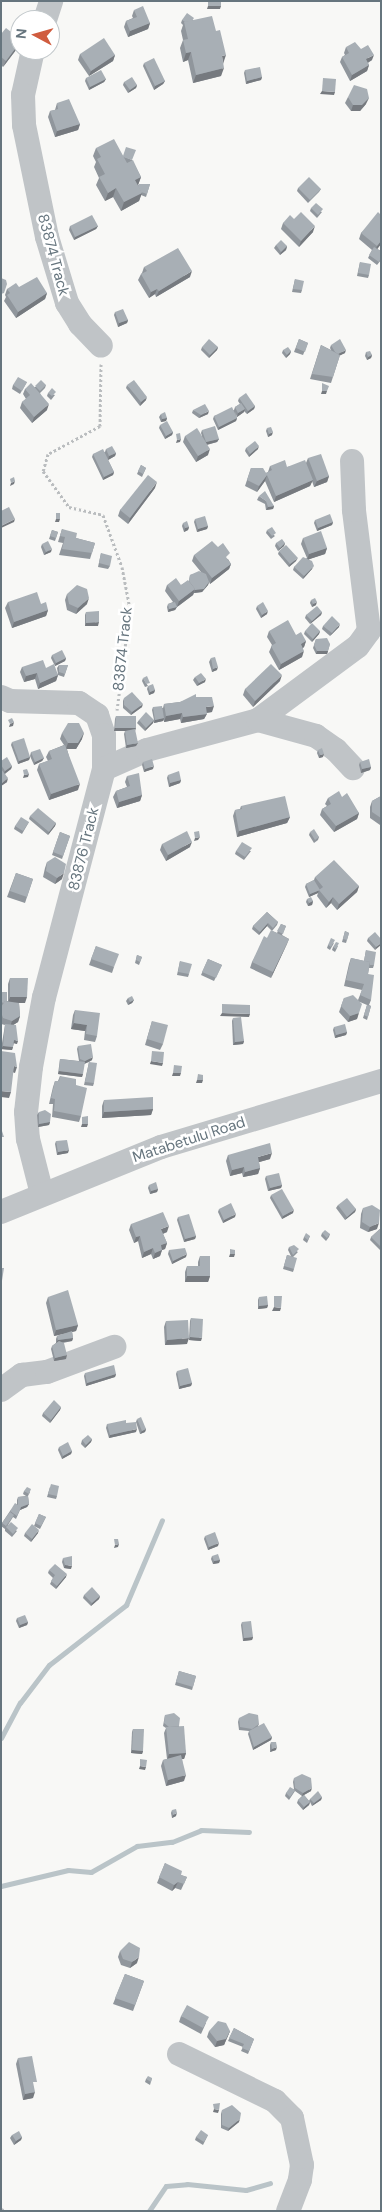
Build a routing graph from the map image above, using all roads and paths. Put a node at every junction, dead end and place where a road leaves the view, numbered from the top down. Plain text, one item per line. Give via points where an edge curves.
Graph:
1 (32, 60) edge
2 (101, 346) joint
3 (352, 461) dead end
4 (1, 697) edge
5 (258, 720) junction
6 (104, 735) junction
7 (353, 768) dead end
8 (104, 769) junction
9 (381, 1081) edge
10 (42, 1194) junction
11 (1, 1212) edge
12 (114, 1347) dead end
13 (1, 1390) edge
14 (179, 2054) dead end
15 (1, 2209) edge
16 (6, 2211) edge
17 (288, 2211) edge

1 - 2 street, 83874 Track via 23,95 24,125 47,237 67,303 80,324
2 - 6 path, 83874 Track via 100,426 48,454 43,471 69,507 103,515 122,567 130,609 116,715
3 - 5 street via 354,510 369,631 358,646
4 - 6 street via 10,701 79,703 97,716
5 - 7 street via 316,736
5 - 8 street via 147,750
6 - 8 street, 83876 Track
8 - 10 street, 83876 Track via 44,997 32,1067 26,1112 28,1138
9 - 10 street, Matabetulu Road via 161,1147
10 - 11 street, Matabetulu Road
12 - 13 street via 47,1372 22,1375
14 - 17 street via 275,2101 292,2118 302,2165
15 - 16 path

